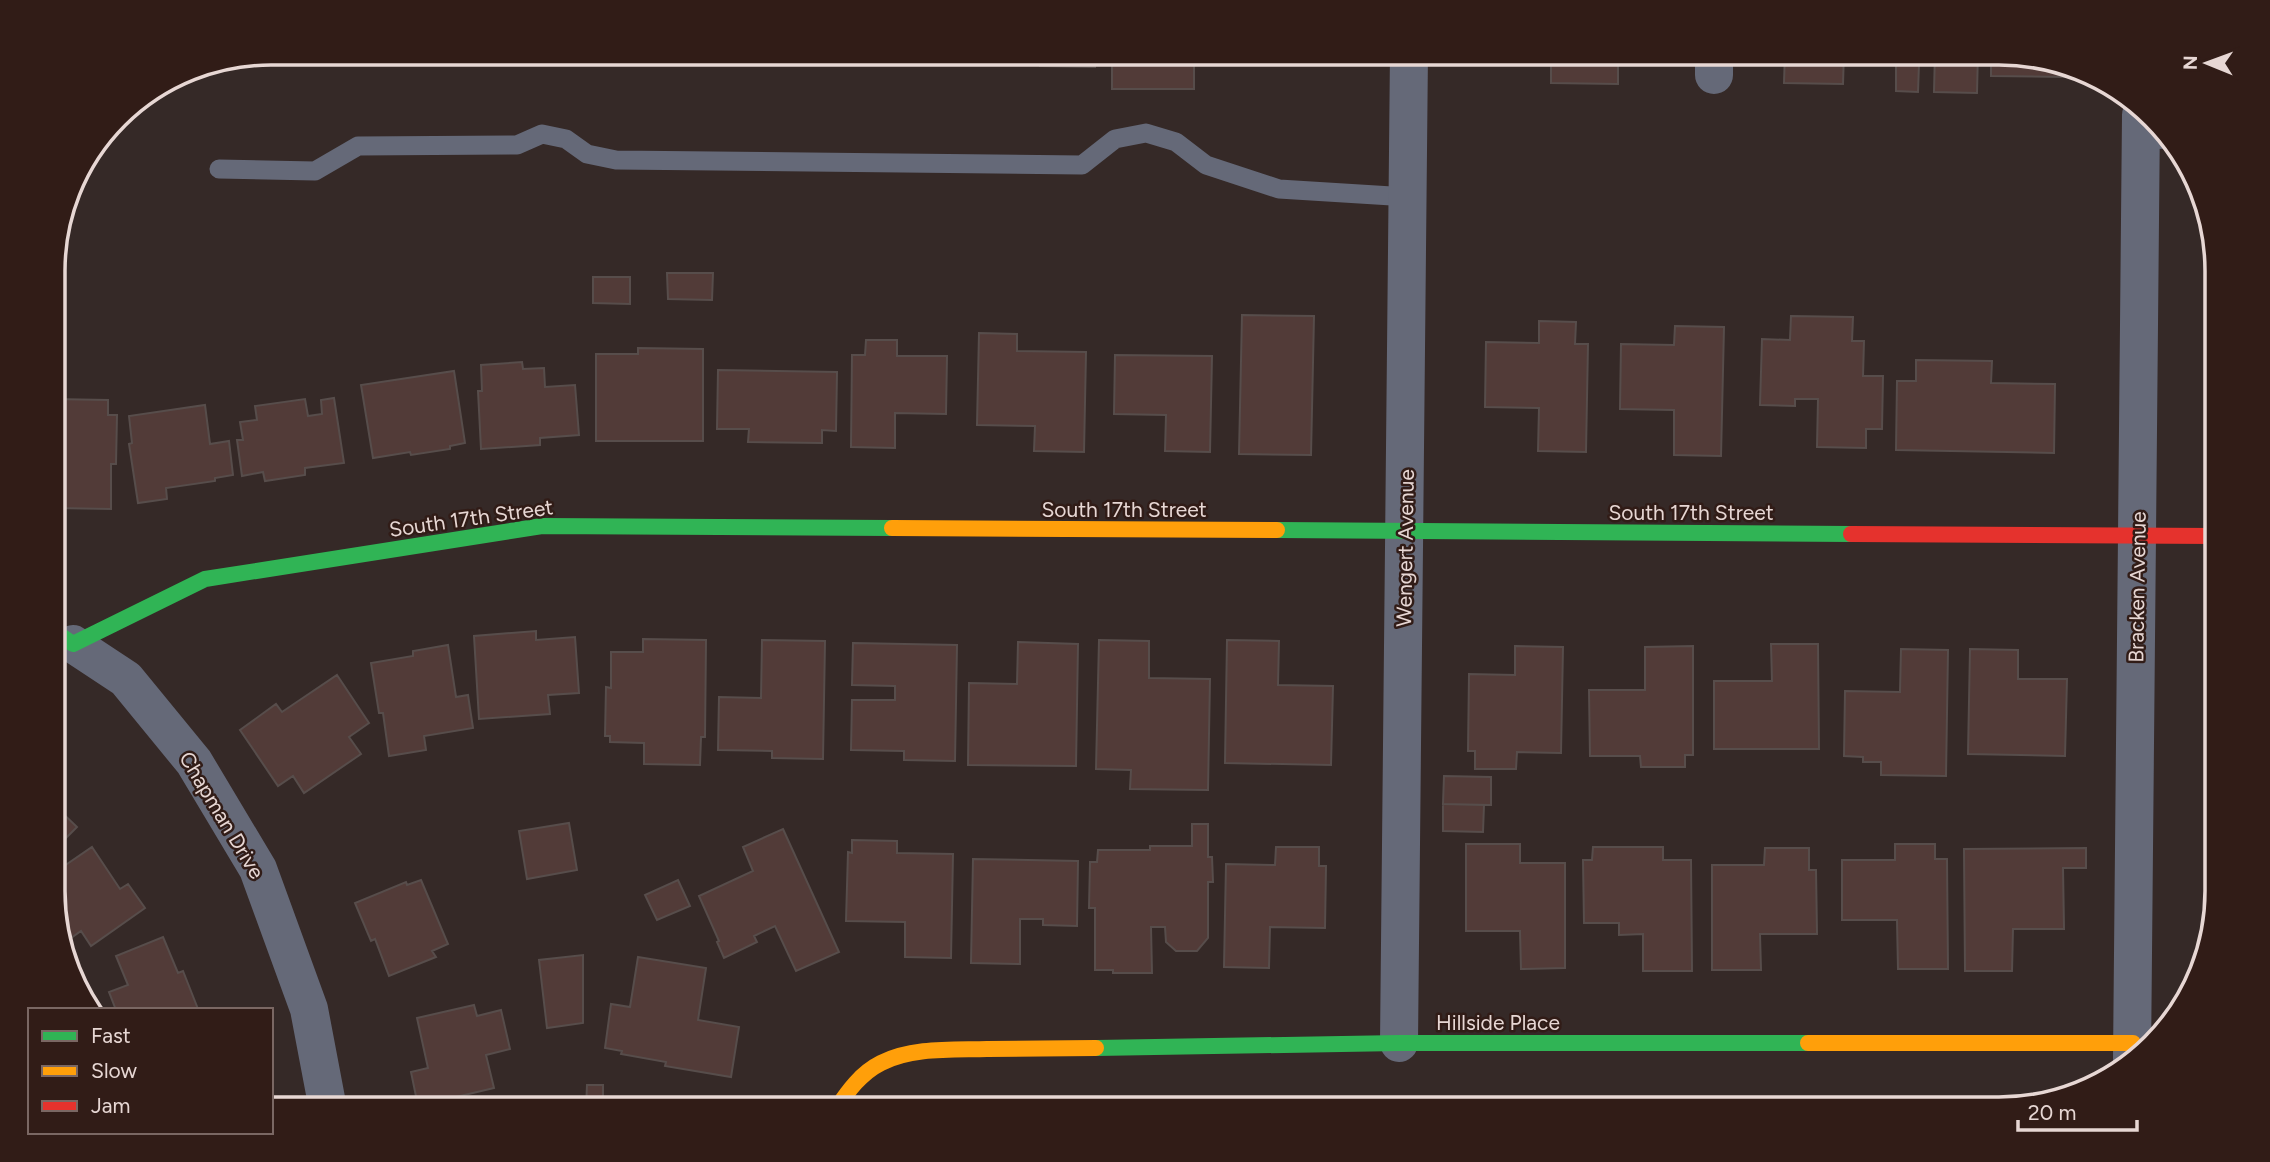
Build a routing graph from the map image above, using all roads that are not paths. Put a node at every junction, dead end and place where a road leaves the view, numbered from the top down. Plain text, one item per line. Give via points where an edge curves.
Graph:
1 (1409, 65) edge
2 (2150, 132) edge
3 (219, 169) dead end
4 (1408, 197) junction
5 (1405, 532) junction
6 (2137, 536) junction
7 (2205, 536) edge
8 (65, 636) edge
9 (65, 638) edge
10 (1399, 1043) junction
11 (2132, 1048) edge
12 (2128, 1051) edge
13 (326, 1097) edge
14 (844, 1097) edge

1 - 4 street, Wengert Avenue
2 - 6 street, Bracken Avenue
3 - 4 lane via 315,171 358,146 517,145 542,134 566,139 587,154 616,160 1082,164 1115,139 1146,133 1176,142 1206,165 1279,189
4 - 5 street, Wengert Avenue
5 - 6 street, South 17th Street
5 - 8 street, South 17th Street via 542,526 205,579
5 - 10 street, Wengert Avenue
6 - 7 street, South 17th Street
6 - 11 street, Bracken Avenue
9 - 13 street, Chapman Drive via 126,679 194,762 258,869 309,1009
10 - 12 street, Hillside Place
10 - 14 street, Hillside Place via 943,1050 883,1061 867,1069

